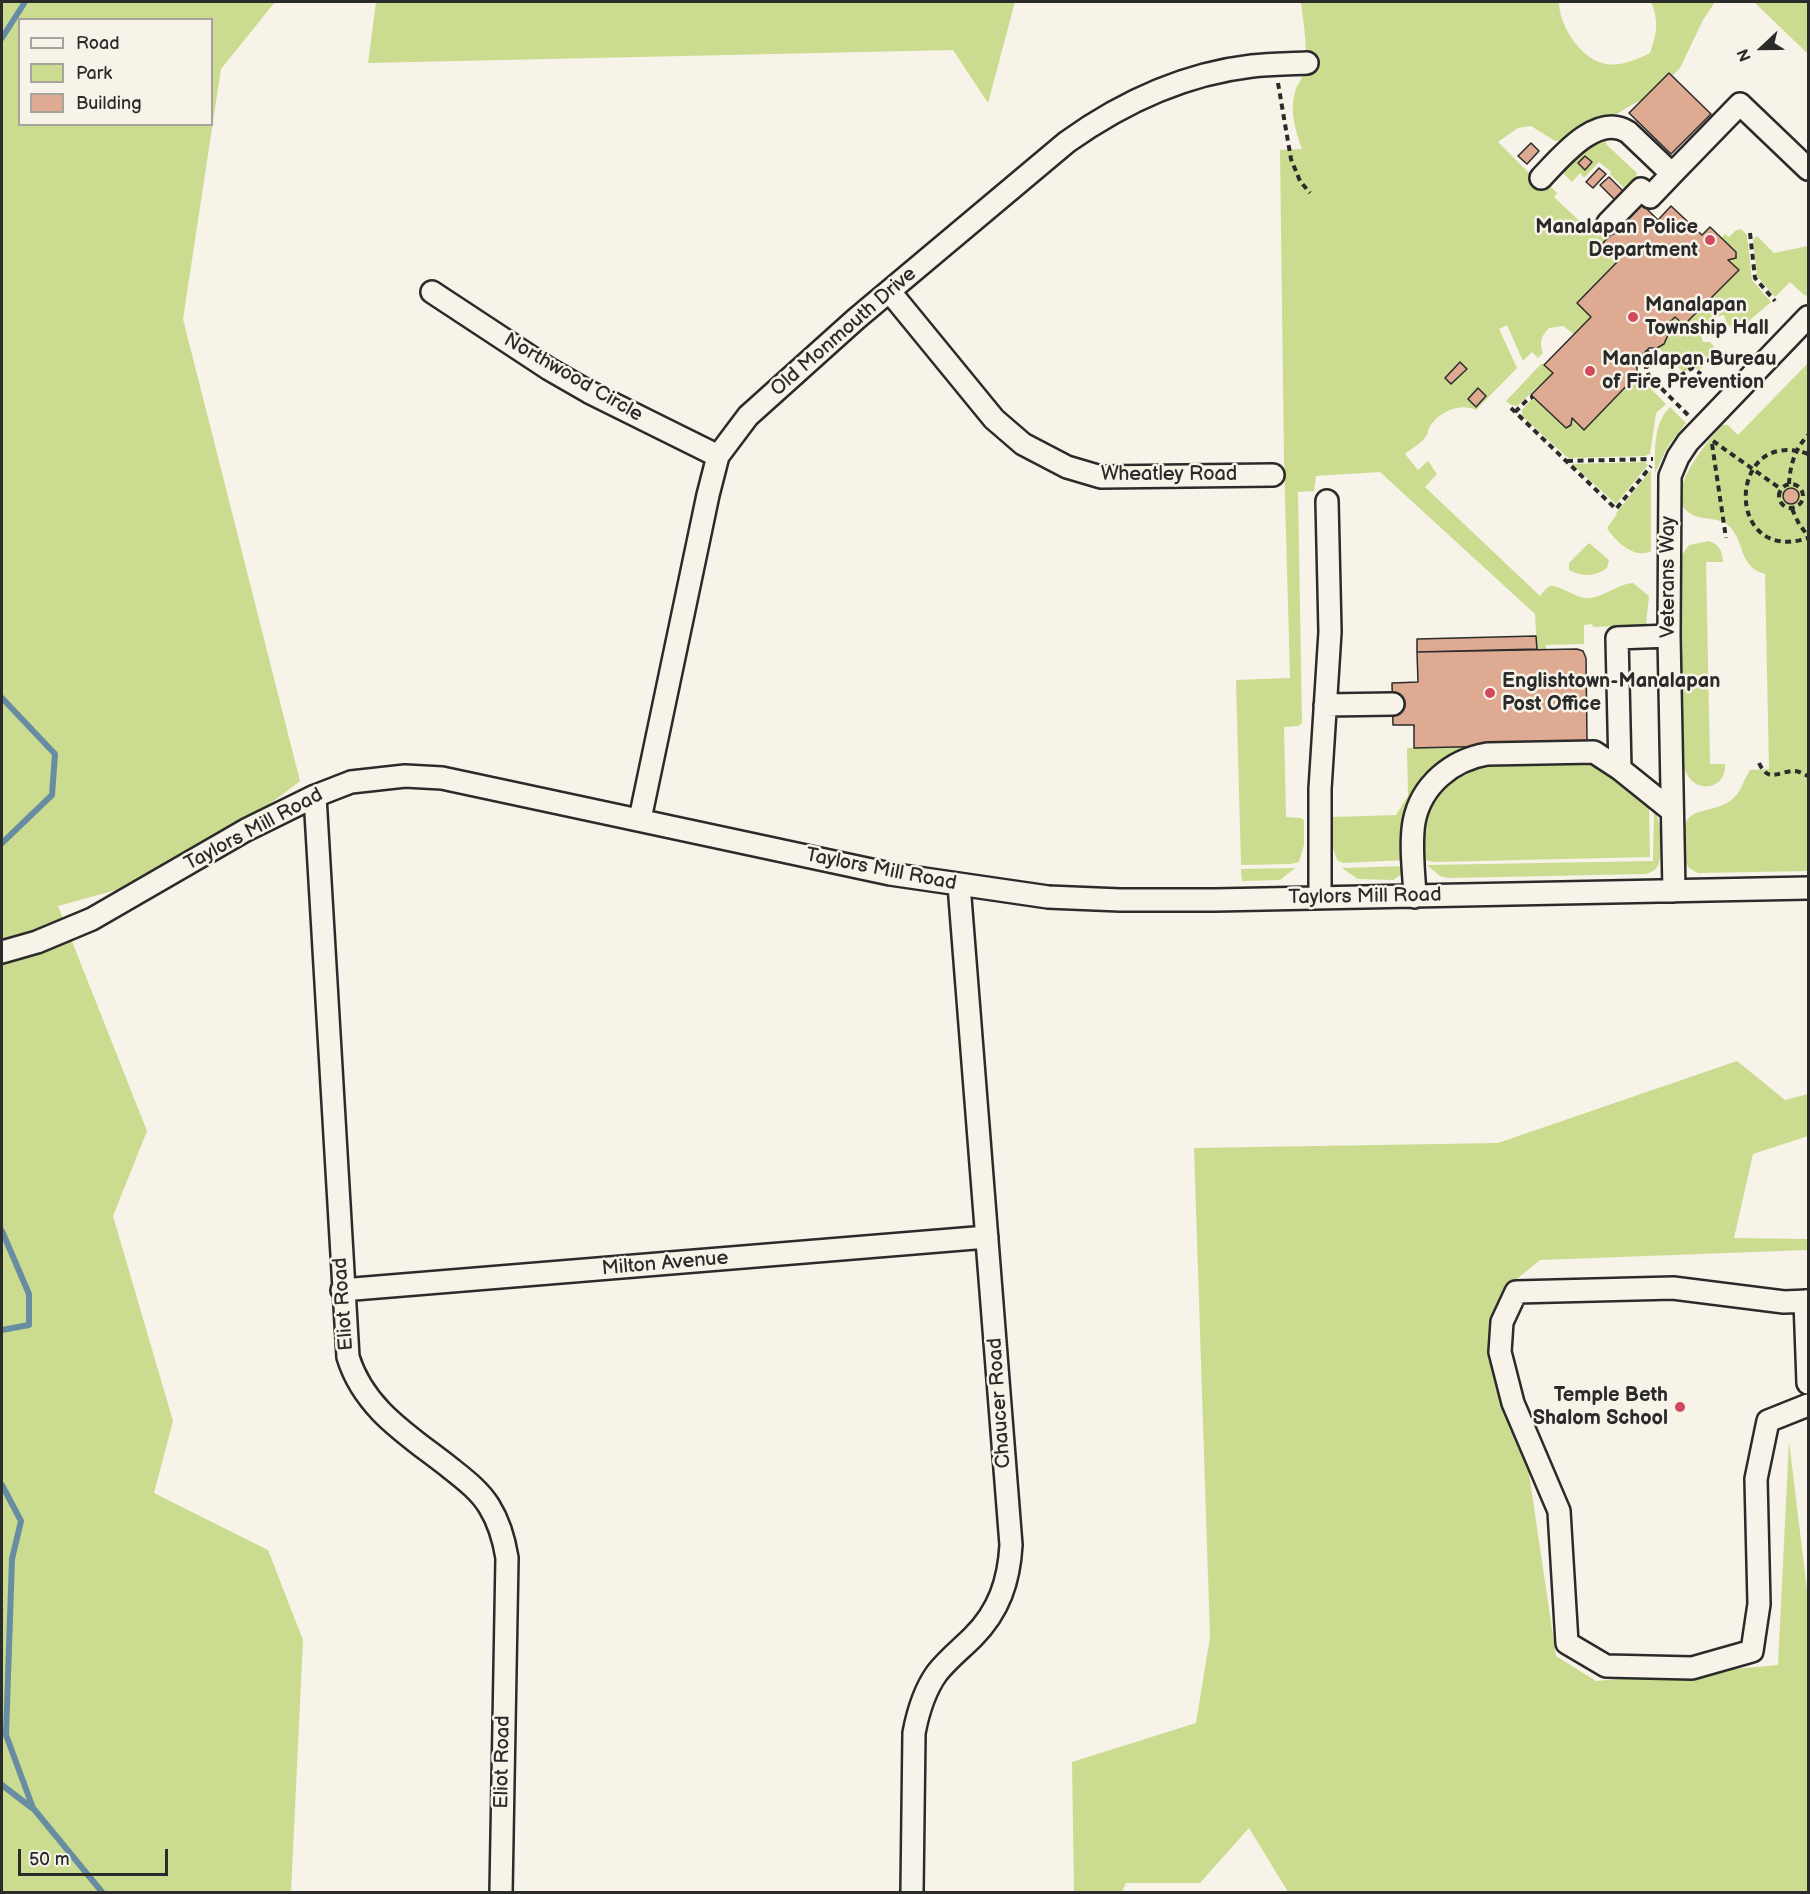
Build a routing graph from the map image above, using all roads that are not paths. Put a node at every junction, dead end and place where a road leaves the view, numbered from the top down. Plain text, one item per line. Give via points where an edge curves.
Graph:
1 (1307, 63) dead end
2 (1809, 169) edge
3 (1672, 174) junction
4 (1541, 178) dead end
5 (1628, 214) dead end
6 (432, 292) dead end
7 (890, 292) junction
8 (1809, 317) edge
9 (718, 456) junction
10 (1273, 475) dead end
11 (1327, 501) dead end
12 (1669, 636) junction
13 (1393, 704) dead end
14 (1325, 705) junction
15 (1620, 769) junction
16 (315, 796) junction
17 (1671, 810) junction
18 (640, 819) junction
19 (959, 885) junction
20 (1809, 888) edge
21 (1674, 891) junction
22 (1415, 897) junction
23 (1320, 898) junction
24 (2, 952) edge
25 (987, 1237) junction
26 (342, 1290) junction
27 (1807, 1301) edge
28 (1808, 1346) edge
29 (1809, 1383) edge
30 (1809, 1405) edge
31 (501, 1893) edge
32 (912, 1893) edge

1 - 7 street, Old Monmouth Drive via 1251,66 1198,76 1118,108 1067,142
2 - 3 street via 1740,104
3 - 4 street via 1646,139 1611,127 1577,142
3 - 5 street
6 - 9 street, Northwood Circle via 589,392
7 - 9 street, Old Monmouth Drive via 748,416
7 - 10 street, Wheatley Road via 994,419 1023,444 1067,467 1101,477
8 - 12 street, Veterans Way via 1694,435 1672,467
9 - 18 street, Old Monmouth Drive
11 - 14 street via 1330,619
12 - 15 street via 1617,638
12 - 17 street, Veterans Way
13 - 14 street
14 - 23 street
15 - 17 street
15 - 22 street via 1590,751 1487,753 1453,766 1430,788 1415,817
16 - 18 street, Taylors Mill Road via 351,782 423,776
16 - 24 street, Taylors Mill Road via 246,830 92,919
16 - 26 street, Eliot Road
17 - 21 street, Veterans Way
18 - 19 street, Taylors Mill Road via 890,874
19 - 23 street, Taylors Mill Road via 1048,897 1120,900
19 - 25 street, Chaucer Road
20 - 21 street, Taylors Mill Road
21 - 22 street, Taylors Mill Road
22 - 23 street, Taylors Mill Road
25 - 26 street, Milton Avenue
25 - 32 street, Chaucer Road via 1010,1568 1003,1594 989,1618 951,1656 921,1703 914,1733
26 - 31 street, Eliot Road via 348,1357 360,1386 380,1412 472,1485 501,1528 507,1558
27 - 28 street
27 - 30 street via 1784,1302 1673,1288 1516,1292 1502,1322 1500,1352 1513,1403 1559,1511 1567,1643 1606,1666 1692,1668 1752,1651 1759,1604 1756,1479 1768,1421
28 - 29 street

